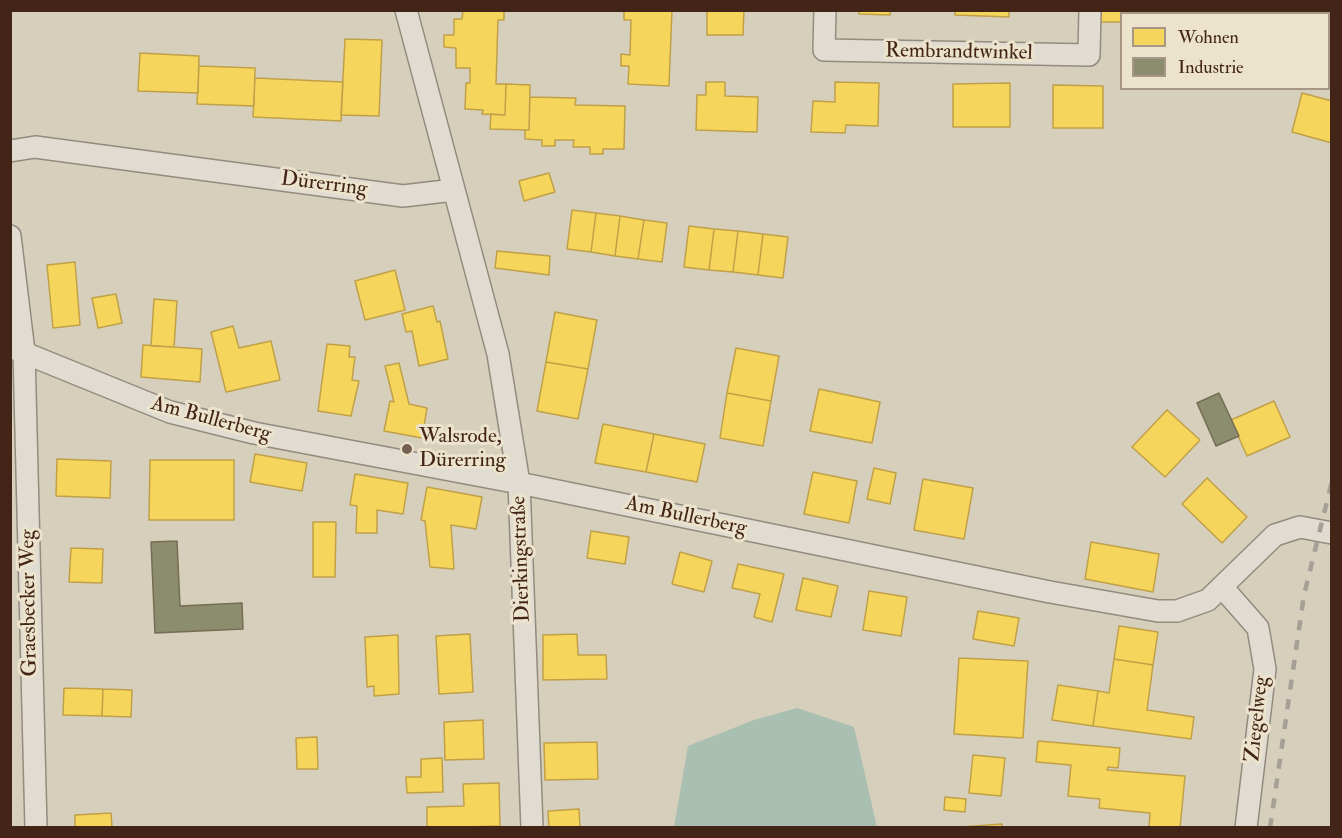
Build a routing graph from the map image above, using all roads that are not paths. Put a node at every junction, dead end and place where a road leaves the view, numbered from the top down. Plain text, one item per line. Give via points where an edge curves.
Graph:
1 (406, 10) edge
2 (825, 10) edge
3 (1090, 10) edge
4 (10, 151) edge
5 (454, 190) junction
6 (10, 236) edge
7 (17, 350) edge
8 (519, 483) junction
9 (1332, 533) edge
10 (1222, 587) junction
11 (36, 828) edge
12 (532, 828) edge
13 (1246, 828) edge

1 - 5 street
2 - 3 street, Rembrandtwinkel via 824,50 1089,55
4 - 5 street, Dürerring via 35,147 403,196
5 - 8 street, Dierkingstraße via 498,354
6 - 7 street, Graesbecker Weg
7 - 8 street, Am Bullerberg via 171,412 254,433
7 - 11 street, Graesbecker Weg
8 - 10 street, Am Bullerberg via 1158,611 1193,607
8 - 12 street, Dierkingstraße
9 - 10 street, Am Bullerberg via 1300,527 1275,535
10 - 13 street, Ziegelweg via 1258,628 1264,669

